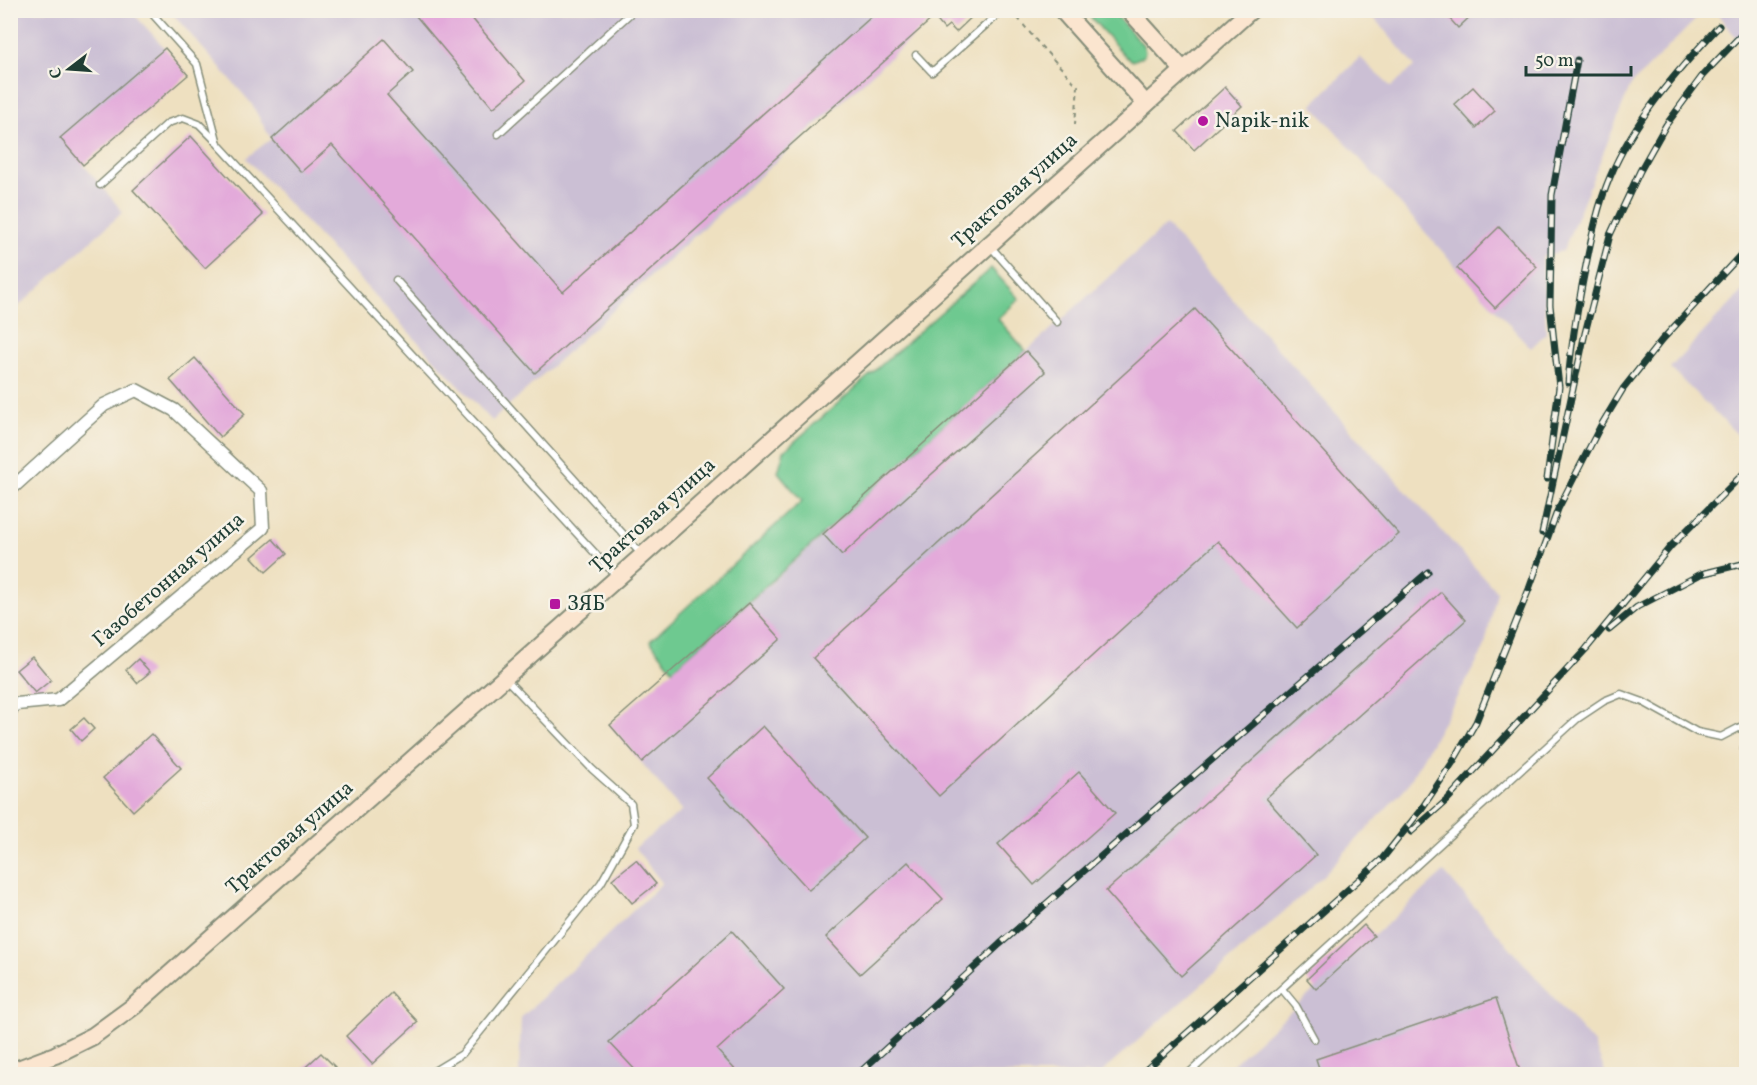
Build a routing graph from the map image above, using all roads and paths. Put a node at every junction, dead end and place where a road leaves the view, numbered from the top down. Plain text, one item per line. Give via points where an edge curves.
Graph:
1 (149, 10) edge
2 (634, 10) edge
3 (1003, 10) edge
4 (1012, 10) edge
5 (1062, 10) edge
6 (1130, 10) edge
7 (1251, 10) edge
8 (916, 55) dead end
9 (1183, 70) junction
10 (1146, 104) junction
11 (1075, 124) dead end
12 (498, 134) dead end
13 (218, 144) junction
14 (100, 185) dead end
15 (989, 245) junction
16 (396, 280) dead end
17 (1057, 322) dead end
18 (10, 490) edge
19 (642, 556) junction
20 (617, 578) junction
21 (505, 678) junction
22 (13, 703) edge
23 (1745, 725) edge
24 (1746, 771) edge
25 (1282, 989) junction
26 (1314, 1039) dead end
27 (10, 1072) edge
28 (429, 1074) edge
29 (1189, 1074) edge

1 - 13 lane via 197,64
2 - 12 lane
3 - 8 lane via 932,72
4 - 11 path via 1078,86
5 - 10 main road
6 - 9 main road
7 - 9 main road, Трактовая улица
9 - 10 main road, Трактовая улица
10 - 15 main road, Трактовая улица
13 - 14 lane via 199,124 183,118 168,123
13 - 20 lane
15 - 17 lane
15 - 19 main road, Трактовая улица
16 - 19 lane
18 - 22 street, Газобетонная улица via 104,405 136,390 174,410 261,491 263,528 58,700
19 - 20 main road, Трактовая улица
20 - 21 main road, Трактовая улица
21 - 27 main road, Трактовая улица via 134,1005 93,1036
21 - 28 lane via 631,804 634,824 601,884 462,1054
23 - 24 path via 1740,746
23 - 25 lane via 1720,737 1697,732 1621,694 1604,701 1577,719
25 - 26 lane
25 - 29 lane

